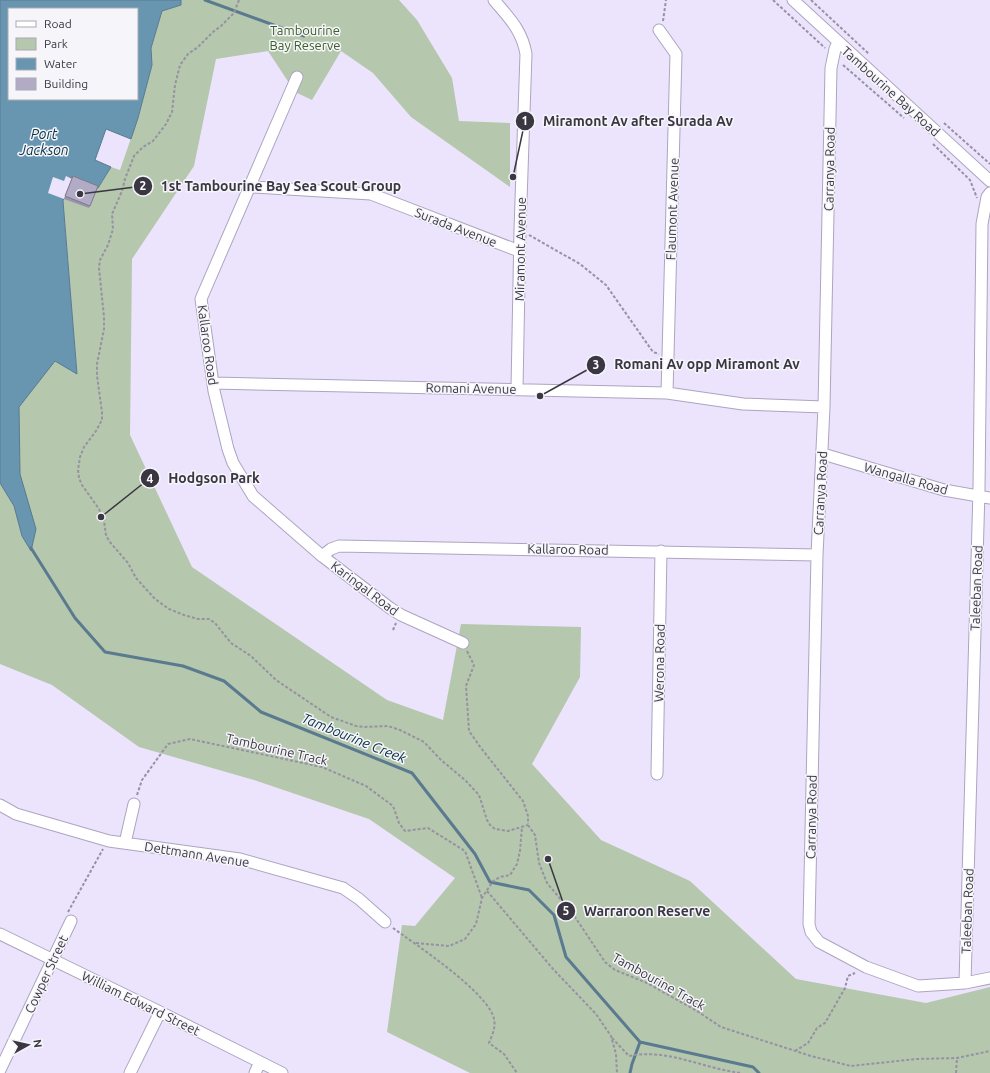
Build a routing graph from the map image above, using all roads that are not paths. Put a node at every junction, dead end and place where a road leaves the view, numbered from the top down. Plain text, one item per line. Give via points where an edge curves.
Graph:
1 (494, 0) edge
2 (793, 0) edge
3 (659, 30) road end
4 (838, 42) junction
5 (297, 77) dead end
6 (990, 181) edge
7 (250, 185) junction
8 (988, 197) edge
9 (519, 252) junction
10 (213, 383) junction
11 (517, 389) junction
12 (667, 393) junction
13 (824, 407) junction
14 (822, 454) junction
15 (978, 497) junction
16 (990, 498) edge
17 (314, 548) joint
18 (661, 551) junction
19 (817, 555) junction
20 (322, 556) junction
21 (462, 643) road end
22 (657, 774) dead end
23 (134, 804) road end
24 (0, 805) edge
25 (125, 843) junction
26 (69, 917) road end
27 (385, 922) road end
28 (0, 934) edge
29 (52, 960) junction
30 (990, 978) edge
31 (965, 983) junction
32 (160, 1012) junction
33 (260, 1062) junction
34 (0, 1070) edge
35 (130, 1073) edge
36 (255, 1073) edge
37 (282, 1073) edge

1 - 9 street, Miramont Avenue via 520,33 526,54
2 - 4 street, Tambourine Bay Road
3 - 12 street, Flaumont Avenue via 676,54
4 - 6 street, Tambourine Bay Road
4 - 13 street, Carranya Road via 830,68
5 - 7 street, Kallaroo Road
7 - 9 street, Surada Avenue via 371,194
7 - 10 street, Kallaroo Road via 201,299
8 - 15 street, Taleeban Road via 982,224
9 - 11 street, Miramont Avenue
10 - 11 street, Romani Avenue
10 - 17 street, Kallaroo Road via 228,449 248,489 258,501
11 - 12 street, Romani Avenue
12 - 13 street, Romani Avenue via 743,404
13 - 14 street, Carranya Road
14 - 15 street, Wangalla Road via 944,490
14 - 19 street, Carranya Road
15 - 16 street, Wangalla Road
15 - 31 street, Taleeban Road
17 - 20 street, Karingal Road
18 - 19 street, Kallaroo Road
18 - 20 street, Kallaroo Road via 339,546
18 - 22 street, Werona Road
19 - 31 street, Carranya Road via 809,924 811,932 819,942 866,967 918,986
20 - 21 street, Karingal Road via 401,615
23 - 25 street
24 - 25 street, Dettmann Avenue via 16,814 107,841
25 - 27 street, Dettmann Avenue via 240,859 342,888
26 - 29 street, Cowper Street
28 - 29 street, William Edward Street
29 - 32 street, William Edward Street
29 - 34 street, Cowper Street
30 - 31 street
32 - 33 street, William Edward Street
32 - 35 street
33 - 36 street
33 - 37 street, William Edward Street

